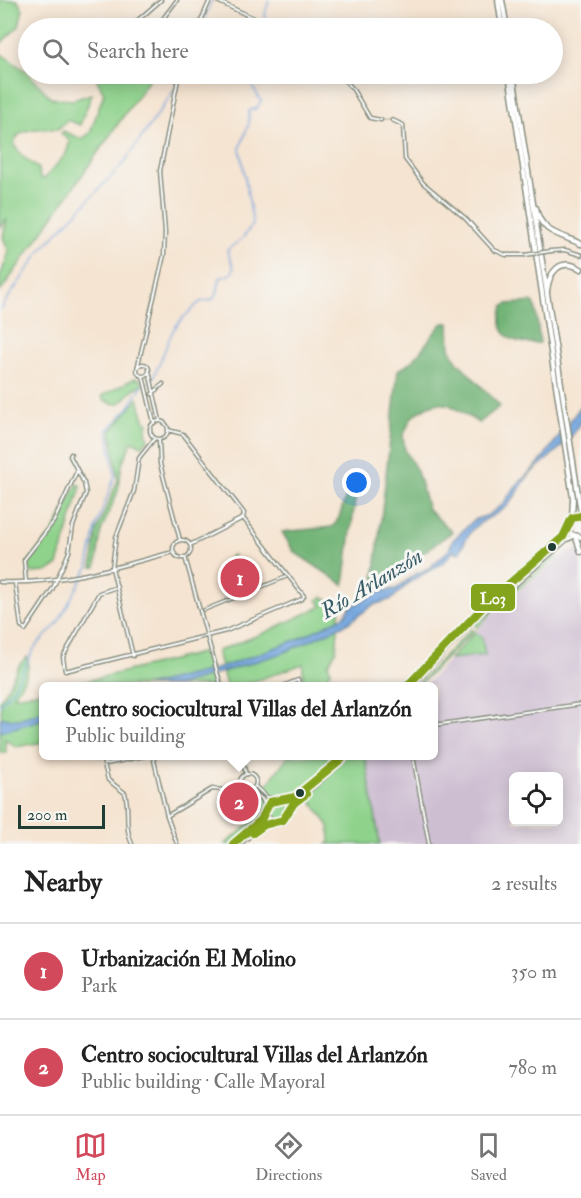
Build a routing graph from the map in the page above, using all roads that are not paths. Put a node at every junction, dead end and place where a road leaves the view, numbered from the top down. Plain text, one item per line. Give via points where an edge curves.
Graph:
1 (161, 0) edge
2 (182, 0) edge
3 (210, 0) edge
4 (215, 0) edge
5 (500, 0) edge
6 (177, 1) edge
7 (140, 18) edge
8 (164, 18) edge
9 (202, 18) edge
10 (257, 18) edge
11 (503, 18) edge
12 (175, 84) edge
13 (348, 84) edge
14 (510, 84) edge
15 (515, 84) edge
16 (381, 120) tunnel mouth
17 (392, 120) dead end
18 (532, 195) junction
19 (581, 244) edge
20 (581, 255) edge
21 (581, 269) edge
22 (547, 297) junction
23 (140, 356) junction
24 (144, 364) junction
25 (137, 369) junction
26 (149, 370) junction
27 (143, 376) junction
28 (163, 384) dead end
29 (148, 387) junction
30 (152, 394) junction
31 (160, 421) junction
32 (154, 423) junction
33 (168, 430) junction
34 (157, 439) junction
35 (71, 454) dead end
36 (77, 471) junction
37 (581, 514) edge
38 (243, 517) junction
39 (572, 518) junction
40 (568, 524) junction
41 (577, 537) edge
42 (180, 540) junction
43 (190, 545) junction
44 (173, 552) junction
45 (581, 552) edge
46 (185, 557) junction
47 (112, 568) junction
48 (286, 578) dead end
49 (57, 579) junction
50 (0, 582) edge
51 (26, 582) junction
52 (15, 583) junction
53 (117, 587) junction
54 (204, 610) dead end
55 (207, 636) junction
56 (133, 656) junction
57 (220, 682) edge
58 (411, 682) edge
59 (417, 682) edge
60 (581, 704) edge
61 (438, 724) edge
62 (103, 760) edge
63 (124, 760) edge
64 (154, 760) edge
65 (242, 760) edge
66 (340, 760) edge
67 (345, 760) edge
68 (414, 760) edge
69 (104, 764) junction
70 (246, 774) junction
71 (256, 786) junction
72 (242, 788) junction
73 (251, 790) junction
74 (276, 800) junction
75 (282, 800) junction
76 (266, 809) junction
77 (288, 811) junction
78 (167, 816) junction
79 (277, 822) junction
80 (132, 844) edge
81 (177, 844) edge
82 (232, 844) edge
83 (239, 844) edge
84 (429, 844) edge

1 - 7 street
2 - 6 street
3 - 9 street
4 - 10 street
5 - 11 main road
6 - 8 street
12 - 23 street via 160,171 164,255
13 - 16 street via 370,118
14 - 39 main road via 567,460
15 - 18 main road
17 - 20 street, bridge via 403,125 407,163 494,250 506,255 525,255 565,249
18 - 19 main road via 544,227 556,236
18 - 22 main road
21 - 22 main road via 566,264 556,268 548,281
22 - 37 main road
23 - 24 street
23 - 25 street
24 - 25 street
24 - 26 street
25 - 27 street
26 - 27 street
26 - 29 street
27 - 29 street
28 - 30 street
29 - 30 street
29 - 32 street
30 - 31 street
31 - 32 street
31 - 33 street
32 - 34 street via 150,432
33 - 34 street via 164,438
33 - 38 street via 183,434 243,510
34 - 42 street
34 - 47 street via 139,458 134,490 116,537
35 - 36 street
36 - 49 street via 86,485 86,493
36 - 51 street via 54,520 24,560
37 - 39 main road
38 - 43 street
38 - 55 street via 304,598
39 - 40 main road
40 - 41 main road
40 - 58 street via 565,535 488,602
41 - 45 main road
41 - 59 street via 566,540 498,599
42 - 43 street
42 - 44 street
43 - 46 street via 190,554
44 - 46 street
44 - 47 street
46 - 55 street
47 - 49 street
47 - 53 street
48 - 54 street
49 - 51 street
49 - 52 street via 24,630
50 - 52 street
51 - 52 street
53 - 56 street
53 - 56 street via 99,593 63,657 64,668 67,671
55 - 56 street
55 - 57 street
60 - 61 street
62 - 69 street
63 - 69 street
64 - 78 street
65 - 70 street
66 - 75 street via 299,795
67 - 77 street
68 - 84 street
69 - 80 street via 108,780 125,793
70 - 71 street via 254,776
70 - 72 street via 240,781
71 - 73 street
71 - 74 street
72 - 73 street
72 - 78 street via 212,789
73 - 76 street via 262,799
74 - 75 street
74 - 76 street
75 - 77 street
76 - 79 street via 270,820
76 - 82 street via 259,823
77 - 79 street
78 - 81 street
79 - 83 street via 260,826

